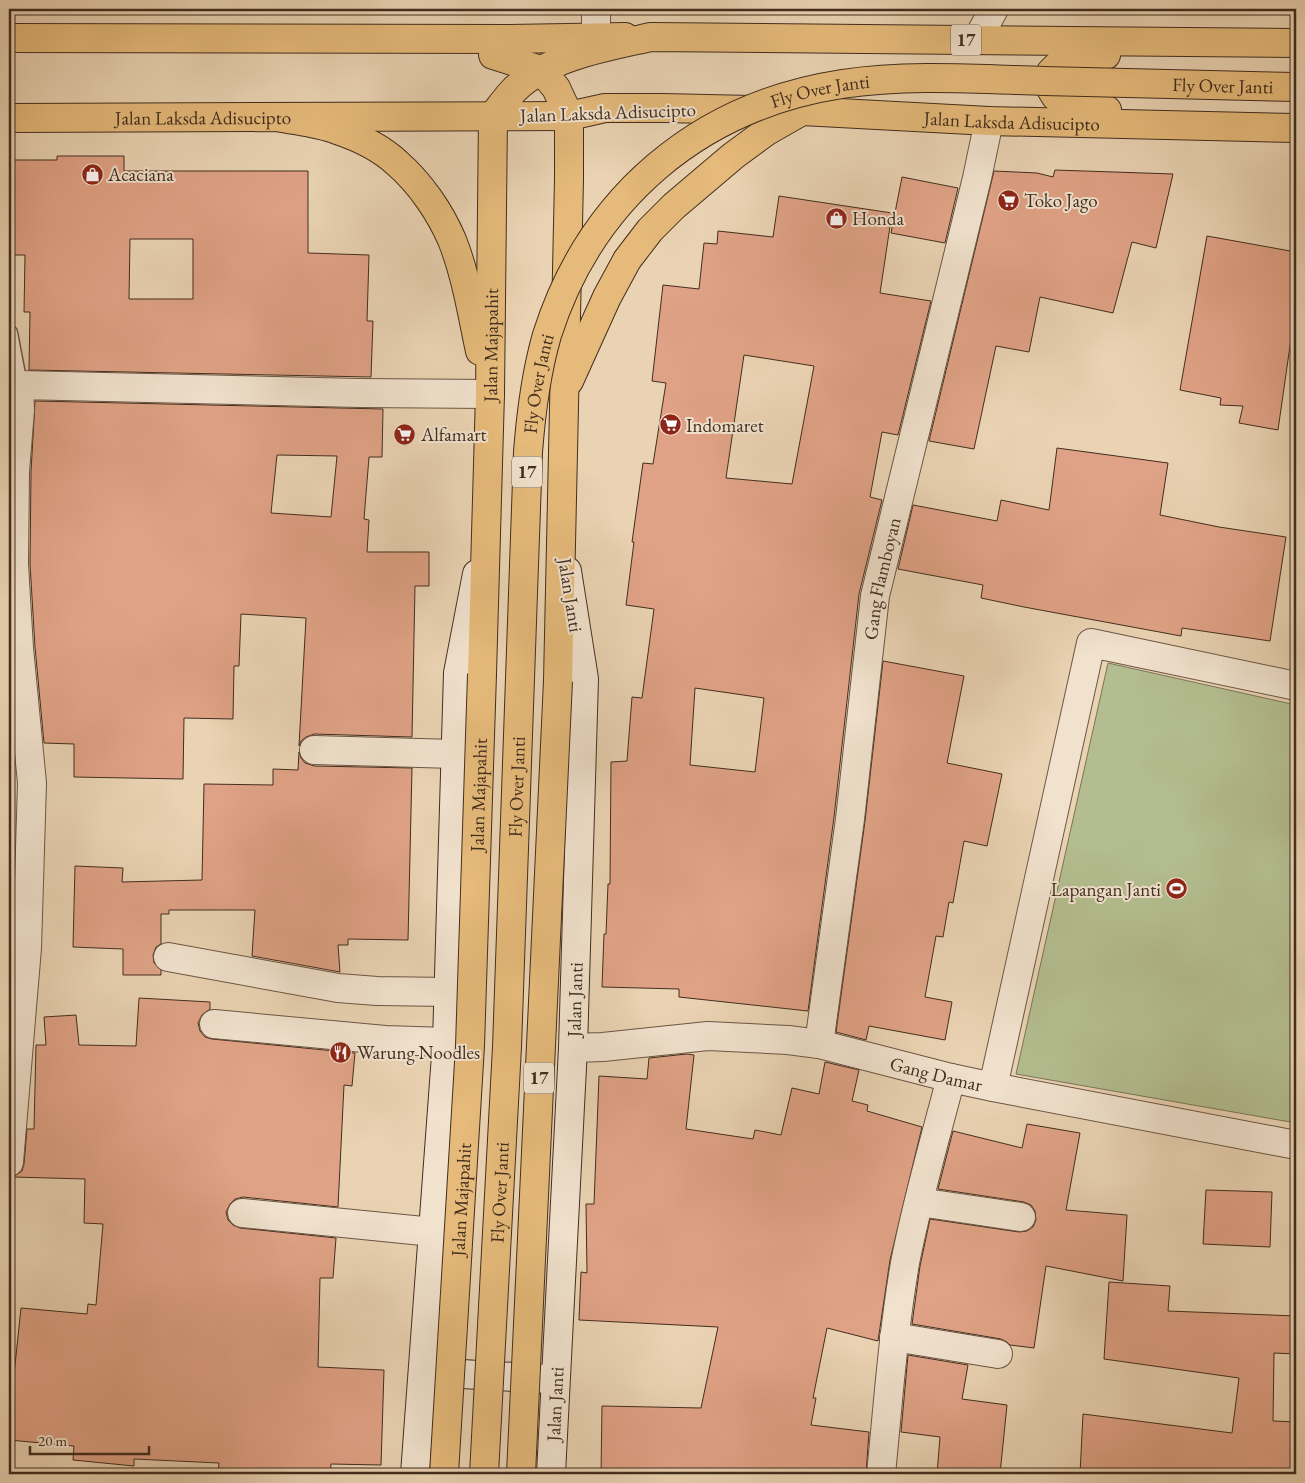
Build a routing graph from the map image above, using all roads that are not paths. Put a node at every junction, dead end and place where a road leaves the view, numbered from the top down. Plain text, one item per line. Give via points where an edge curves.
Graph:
1 (596, 9) edge
2 (994, 9) edge
3 (9, 38) edge
4 (977, 40) junction
5 (1289, 43) edge
6 (591, 47) junction
7 (9, 56) edge
8 (541, 70) junction
9 (1296, 87) edge
10 (802, 111) junction
11 (493, 116) junction
12 (569, 116) junction
13 (278, 117) junction
14 (9, 118) edge
15 (989, 121) junction
16 (1288, 128) edge
17 (9, 333) edge
18 (19, 385) junction
19 (490, 394) junction
20 (563, 396) junction
21 (12, 471) edge
22 (560, 526) junction
23 (486, 529) junction
24 (1296, 686) edge
25 (314, 750) dead end
26 (455, 754) junction
27 (168, 957) dead end
28 (449, 992) junction
29 (214, 1024) dead end
30 (447, 1042) junction
31 (819, 1044) junction
32 (573, 1048) junction
33 (951, 1078) junction
34 (992, 1088) junction
35 (1296, 1145) edge
36 (9, 1162) edge
37 (919, 1202) junction
38 (242, 1213) dead end
39 (1021, 1217) dead end
40 (433, 1232) junction
41 (894, 1337) junction
42 (998, 1354) dead end
43 (423, 1371) junction
44 (556, 1380) junction
45 (415, 1474) edge
46 (444, 1474) edge
47 (484, 1474) edge
48 (521, 1474) edge
49 (551, 1474) edge
50 (881, 1474) edge

1 - 6 street
2 - 4 street
3 - 6 main road via 509,39
4 - 5 main road, 17
4 - 6 main road, 17 via 651,37
5 - 16 main road via 1096,55 1073,59 1051,72 1051,90 1064,102 1098,109
6 - 8 main road
7 - 8 main road via 493,55
8 - 11 main road via 515,89
8 - 12 main road via 556,88
9 - 47 main road, Fly Over Janti / 17, bridge via 892,79 802,92 717,124 672,152 637,183 605,220 581,258 547,336 528,452 507,1048
10 - 12 main road, Jalan Laksda Adisucipto via 605,108
10 - 15 main road, Jalan Laksda Adisucipto
10 - 20 main road, 17 via 733,156 650,230 627,260 607,297
11 - 12 main road, Jalan Laksda Adisucipto
11 - 13 main road, Jalan Laksda Adisucipto
11 - 19 main road, Jalan Majapahit / 17
12 - 20 main road, 17
13 - 14 main road, Jalan Laksda Adisucipto
13 - 19 main road via 336,130 367,143 397,162 417,184 437,211 452,240
15 - 16 main road, Jalan Laksda Adisucipto
15 - 31 street, Gang Flamboyan via 978,178 875,596 850,819
17 - 18 lane
18 - 19 street
18 - 21 street via 20,410
19 - 23 main road, Jalan Majapahit / 17
20 - 22 main road, 17
21 - 36 street via 19,648 32,783 27,948
22 - 32 street, Jalan Janti via 584,679
22 - 48 main road, 17, bridge via 558,681
23 - 26 street via 458,673
23 - 46 main road, Jalan Majapahit / 17, bridge via 470,1046
24 - 34 street via 1091,643
25 - 26 street
26 - 28 street
27 - 28 street via 338,988
28 - 30 street
29 - 30 street via 385,1040
30 - 40 street
31 - 32 street, Gang Damar via 708,1036 603,1048
31 - 33 street, Gang Damar
32 - 44 street, Jalan Janti
33 - 34 street, Gang Damar
33 - 37 street
34 - 35 street, Gang Damar
37 - 39 street
37 - 41 street
38 - 40 street
40 - 43 street
41 - 42 street
41 - 50 street
43 - 44 street
43 - 45 street
44 - 49 street, Jalan Janti

